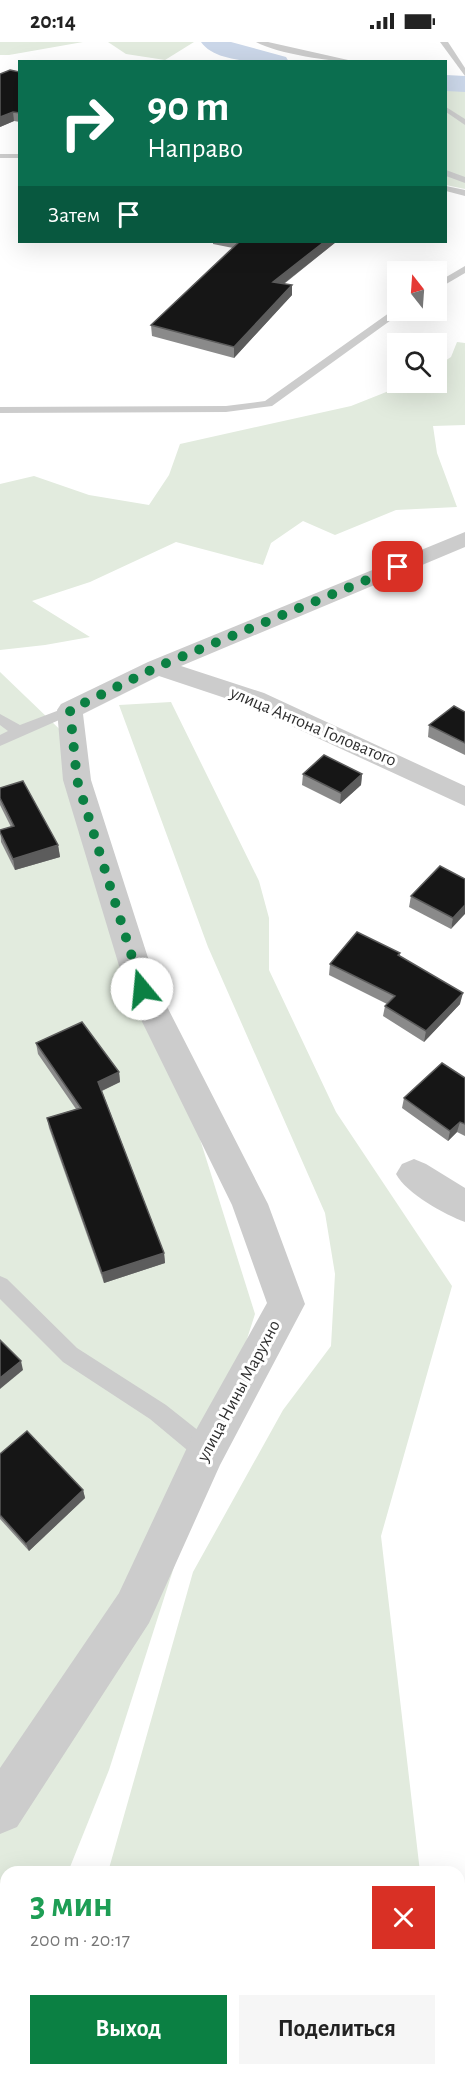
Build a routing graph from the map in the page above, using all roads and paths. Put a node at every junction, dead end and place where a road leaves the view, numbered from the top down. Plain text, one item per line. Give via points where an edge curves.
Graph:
1 (260, 42) edge
2 (444, 42) edge
3 (343, 60) edge
4 (455, 74) dead end
5 (465, 75) edge
6 (447, 110) edge
7 (465, 123) edge
8 (0, 156) edge
9 (18, 156) edge
10 (447, 173) edge
11 (465, 180) edge
12 (447, 189) edge
13 (465, 193) edge
14 (465, 269) edge
15 (447, 280) edge
16 (387, 319) edge
17 (0, 410) edge
18 (464, 540) edge
19 (157, 667) junction
20 (70, 710) junction
21 (0, 719) edge
22 (19, 731) junction
23 (0, 741) edge
24 (465, 797) edge
25 (414, 1174) dead end
26 (465, 1207) edge
27 (0, 1285) edge
28 (206, 1451) junction
29 (0, 1810) edge

1 - 3 lane
2 - 5 lane
4 - 5 lane
6 - 7 lane
8 - 9 lane
10 - 11 lane
12 - 13 lane
14 - 15 lane
16 - 17 lane via 268,404 226,409
18 - 19 street
19 - 20 street
19 - 24 street, улица Антона Головатого via 255,699
20 - 22 lane
20 - 28 street, улица Нины Марухно via 77,780 142,989 250,1204 286,1304
21 - 22 lane
22 - 23 lane
25 - 26 street
27 - 28 lane via 70,1355 158,1412
28 - 29 street, улица Нины Марухно via 134,1608

